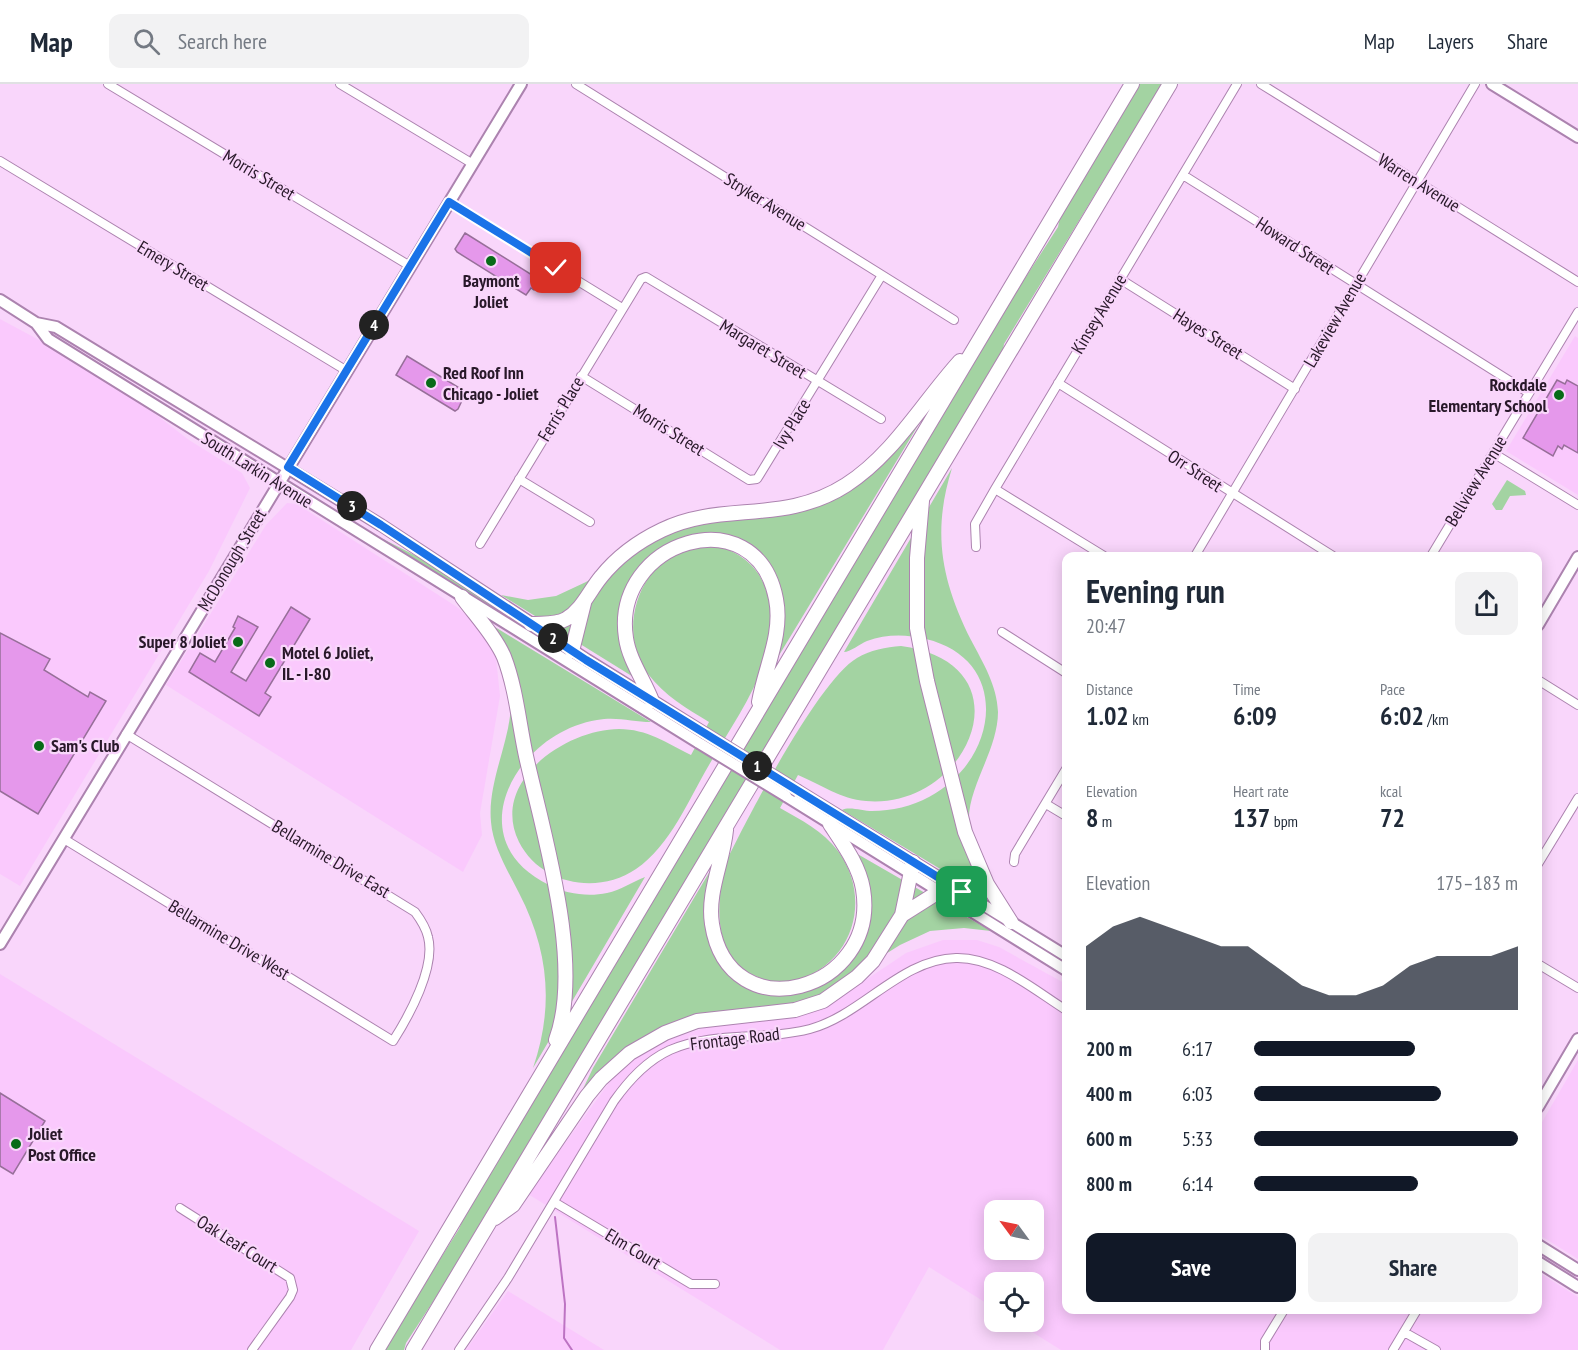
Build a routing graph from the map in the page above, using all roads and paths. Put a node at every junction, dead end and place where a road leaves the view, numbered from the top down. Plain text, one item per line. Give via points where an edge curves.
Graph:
1 (108, 84) edge
2 (340, 84) edge
3 (521, 84) edge
4 (576, 84) edge
5 (1132, 84) edge
6 (1170, 84) edge
7 (1237, 84) edge
8 (1261, 84) edge
9 (1475, 84) edge
10 (1491, 84) edge
11 (1578, 137) edge
12 (0, 161) edge
13 (472, 164) junction
14 (1184, 175) junction
15 (1418, 182) junction
16 (449, 202) junction
17 (410, 266) junction
18 (882, 275) junction
19 (646, 277) joint
20 (1120, 279) junction
21 (1578, 282) edge
22 (1356, 285) junction
23 (0, 300) edge
24 (621, 308) junction
25 (1578, 312) edge
26 (954, 320) dead end
27 (36, 323) junction
28 (1574, 327) edge
29 (981, 337) junction
30 (346, 371) junction
31 (581, 376) junction
32 (817, 382) junction
33 (1058, 383) junction
34 (1295, 389) junction
35 (1529, 393) junction
36 (881, 419) dead end
37 (1493, 453) junction
38 (288, 467) junction
39 (519, 479) junction
40 (757, 479) joint
41 (278, 483) junction
42 (995, 489) junction
43 (1232, 494) junction
44 (922, 500) junction
45 (1578, 505) edge
46 (590, 522) dead end
47 (480, 544) dead end
48 (976, 547) dead end
49 (1097, 552) edge
50 (1197, 552) edge
51 (1326, 552) edge
52 (1433, 552) edge
53 (1578, 557) edge
54 (462, 597) junction
55 (584, 601) junction
56 (1542, 618) edge
57 (531, 624) junction
58 (1002, 632) dead end
59 (573, 651) junction
60 (1062, 670) edge
61 (1542, 682) edge
62 (652, 701) junction
63 (1578, 705) edge
64 (756, 712) junction
65 (126, 734) junction
66 (701, 738) junction
67 (1062, 775) edge
68 (1578, 798) edge
69 (1046, 804) junction
70 (1062, 814) edge
71 (830, 824) junction
72 (726, 826) junction
73 (64, 839) junction
74 (1542, 857) edge
75 (1014, 862) dead end
76 (912, 868) junction
77 (940, 891) junction
78 (902, 915) junction
79 (1011, 922) junction
80 (0, 944) edge
81 (1062, 954) edge
82 (1542, 966) edge
83 (1062, 967) edge
84 (1578, 988) edge
85 (1062, 1008) edge
86 (1578, 1039) edge
87 (393, 1041) joint
88 (548, 1063) junction
89 (1542, 1100) edge
90 (554, 1202) junction
91 (180, 1208) dead end
92 (490, 1221) junction
93 (1542, 1248) edge
94 (1542, 1264) edge
95 (1578, 1270) edge
96 (715, 1284) dead end
97 (1578, 1287) edge
98 (1282, 1314) edge
99 (1415, 1314) edge
100 (1404, 1332) junction
101 (252, 1350) edge
102 (376, 1350) edge
103 (413, 1350) edge
104 (459, 1350) edge
105 (1265, 1350) edge
106 (1393, 1350) edge
107 (1436, 1350) edge

1 - 17 street, Morris Street
2 - 13 street
3 - 13 main road, McDonough Street
4 - 18 street, Stryker Avenue
5 - 29 highway
6 - 44 highway
7 - 14 street, Kinsey Avenue
8 - 15 street, Warren Avenue
9 - 15 street, Lakeview Avenue
10 - 11 main road
12 - 30 street, Emery Street
13 - 16 main road, McDonough Street
14 - 20 street, Kinsey Avenue
14 - 22 street, Howard Street
15 - 21 street, Warren Avenue
15 - 22 street, Lakeview Avenue
16 - 17 main road, McDonough Street
16 - 24 street
17 - 30 main road, McDonough Street
18 - 26 street, Stryker Avenue
18 - 32 street, Ivy Place
19 - 24 street, Ferris Place via 638,282
19 - 32 street, Margaret Street
20 - 33 street, Kinsey Avenue
20 - 34 street, Hayes Street
22 - 34 street, Lakeview Avenue
22 - 35 street, Howard Street
23 - 27 main road, South Larkin Avenue
24 - 31 street, Ferris Place
25 - 28 street, Bellview Avenue
27 - 38 main road, South Larkin Avenue via 56,327
27 - 41 main road, South Larkin Avenue via 48,339
28 - 35 street, Bellview Avenue
29 - 55 highway via 928,397 891,447 845,486 794,507 707,516 673,525 618,558
29 - 64 highway
30 - 38 main road, McDonough Street
31 - 39 street, Ferris Place
31 - 40 street, Morris Street via 749,480
32 - 36 street, Margaret Street
32 - 40 street, Ivy Place
33 - 42 street, Kinsey Avenue
33 - 43 street, Orr Street
34 - 43 street, Lakeview Avenue
35 - 37 street, Bellview Avenue
37 - 45 street
37 - 52 street, Bellview Avenue
38 - 41 main road, McDonough Street
38 - 57 main road, South Larkin Avenue
39 - 46 street
39 - 47 street, Ferris Place
41 - 54 main road, South Larkin Avenue
41 - 65 main road, McDonough Street
42 - 48 street, Kinsey Avenue via 975,524
42 - 49 street
43 - 50 street, Lakeview Avenue
43 - 51 street, Orr Street
44 - 72 highway
44 - 79 highway via 917,628 927,681 965,832 987,884
53 - 56 main road
54 - 66 main road, South Larkin Avenue
54 - 88 highway via 504,658 552,867 562,930 564,993 559,1032
55 - 57 highway via 562,621
55 - 59 highway
57 - 59 main road, South Larkin Avenue
58 - 60 street
59 - 62 main road, South Larkin Avenue
61 - 63 street
62 - 64 highway via 626,638 627,606 632,591 651,564 672,548 696,540 718,540 739,547 757,560 776,599 774,650
62 - 66 main road, South Larkin Avenue
64 - 88 highway
65 - 73 main road, McDonough Street
65 - 87 street, Bellarmine Drive East via 415,912 429,938 429,958 414,1004
66 - 71 main road, South Larkin Avenue, bridge
66 - 76 main road, South Larkin Avenue, bridge via 798,791
67 - 69 street
68 - 74 street
69 - 70 street
69 - 75 street
71 - 72 highway via 850,856 863,888 863,920 858,937 842,962 824,977 804,986 779,990 758,986 739,974 723,956 715,935 712,897
71 - 76 main road, South Larkin Avenue
72 - 92 highway
73 - 80 main road, McDonough Street
73 - 87 street, Bellarmine Drive West
76 - 77 main road, South Larkin Avenue
76 - 78 highway
76 - 79 main road, South Larkin Avenue
77 - 78 highway
77 - 83 main road, South Larkin Avenue
78 - 92 highway via 873,961 823,1001 795,1010 697,1021 664,1033 630,1053 586,1096 513,1205
79 - 81 main road, South Larkin Avenue
82 - 84 street
85 - 90 street, Frontage Road via 995,966 955,958 915,970 836,1018 810,1029 681,1045 655,1058 625,1085
86 - 89 main road
88 - 102 highway
90 - 96 street, Elm Court via 691,1284
90 - 104 street, Frontage Road
91 - 101 street, Oak Leaf Court via 292,1282 290,1297
92 - 103 highway
93 - 95 main road
94 - 97 main road
98 - 105 street via 1265,1341
99 - 100 street
100 - 106 street
100 - 107 street

